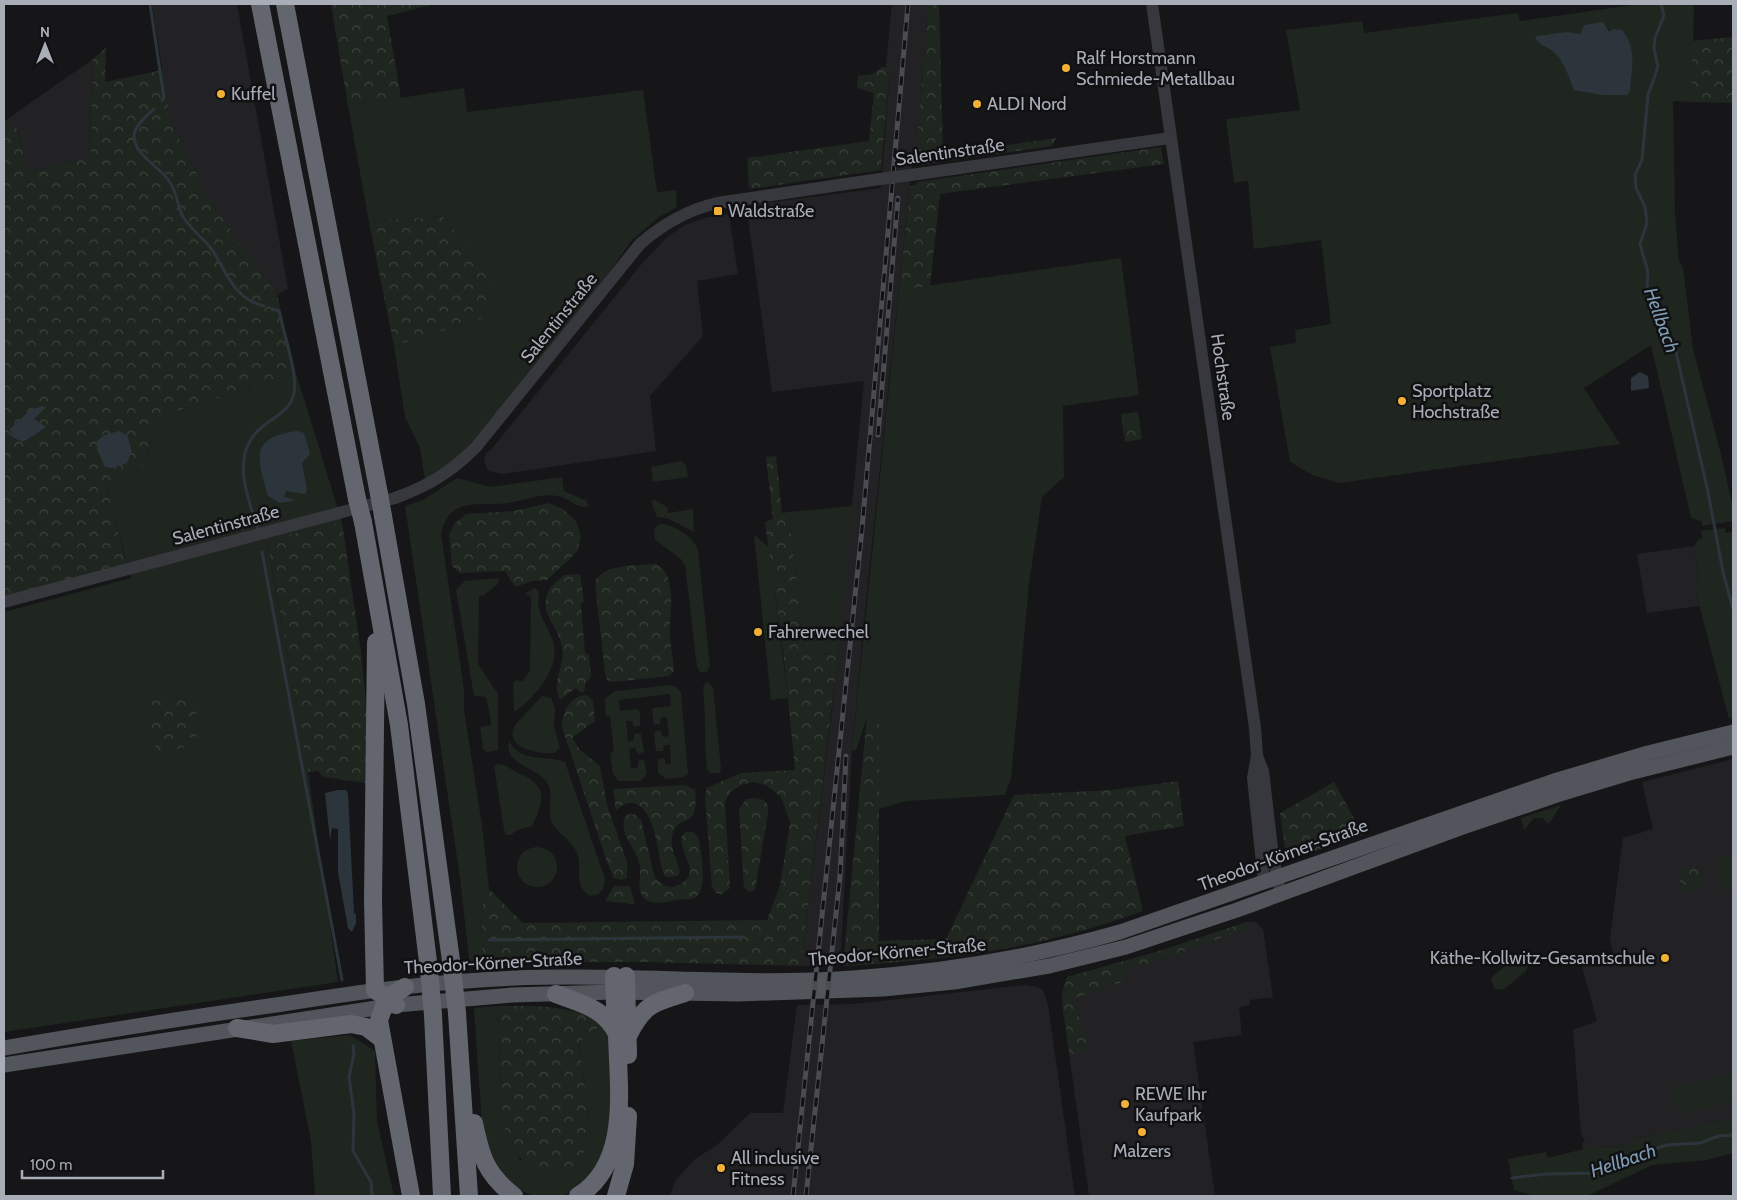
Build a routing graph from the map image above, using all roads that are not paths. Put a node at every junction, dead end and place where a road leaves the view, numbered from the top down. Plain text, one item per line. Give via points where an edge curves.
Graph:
1 (260, 4) edge
2 (285, 4) edge
3 (1152, 4) edge
4 (1170, 138) junction
5 (371, 566) junction
6 (4, 602) edge
7 (1733, 732) edge
8 (1733, 748) edge
9 (1271, 879) junction
10 (1281, 894) junction
11 (620, 984) junction
12 (405, 987) joint
13 (685, 993) junction
14 (556, 994) junction
15 (385, 1000) junction
16 (237, 1028) junction
17 (623, 1034) junction
18 (382, 1039) junction
19 (4, 1048) edge
20 (460, 1059) junction
21 (4, 1065) edge
22 (411, 1196) edge
23 (442, 1196) edge
24 (468, 1196) edge
25 (514, 1196) edge
26 (578, 1196) edge
27 (616, 1196) edge

1 - 5 highway, bridge
2 - 20 highway, bridge via 416,704 452,968
3 - 4 street, Hochstraße
4 - 6 street, Salentinstraße, bridge via 698,208 658,229 640,244 476,447 426,487
4 - 9 street, Hochstraße via 1241,632 1257,756 1253,778
5 - 15 highway via 376,642 372,900
5 - 23 highway, bridge via 399,724 429,970
7 - 9 main road, Theodor-Körner-Straße via 1586,771
8 - 10 main road, Theodor-Körner-Straße via 1562,793
9 - 10 street, Hochstraße
9 - 11 main road, Theodor-Körner-Straße via 1120,932 1056,950 984,964 851,978
10 - 13 main road, Theodor-Körner-Straße via 1126,947 1049,966 954,982 843,992
11 - 12 main road, Theodor-Körner-Straße via 506,978
11 - 13 main road, Theodor-Körner-Straße
11 - 14 main road, Theodor-Körner-Straße
11 - 17 highway
12 - 15 highway
13 - 17 highway via 647,1007
14 - 15 main road, Theodor-Körner-Straße
14 - 17 highway via 602,1013
15 - 16 main road, Theodor-Körner-Straße
15 - 18 highway via 379,1020
15 - 19 main road, Theodor-Körner-Straße
16 - 18 highway via 273,1034 351,1024 366,1027
16 - 21 main road, Theodor-Körner-Straße
17 - 26 highway via 618,1130 613,1149 596,1183
17 - 27 highway via 628,1136 625,1164
18 - 22 highway
20 - 24 highway
20 - 25 highway via 484,1163 499,1184

